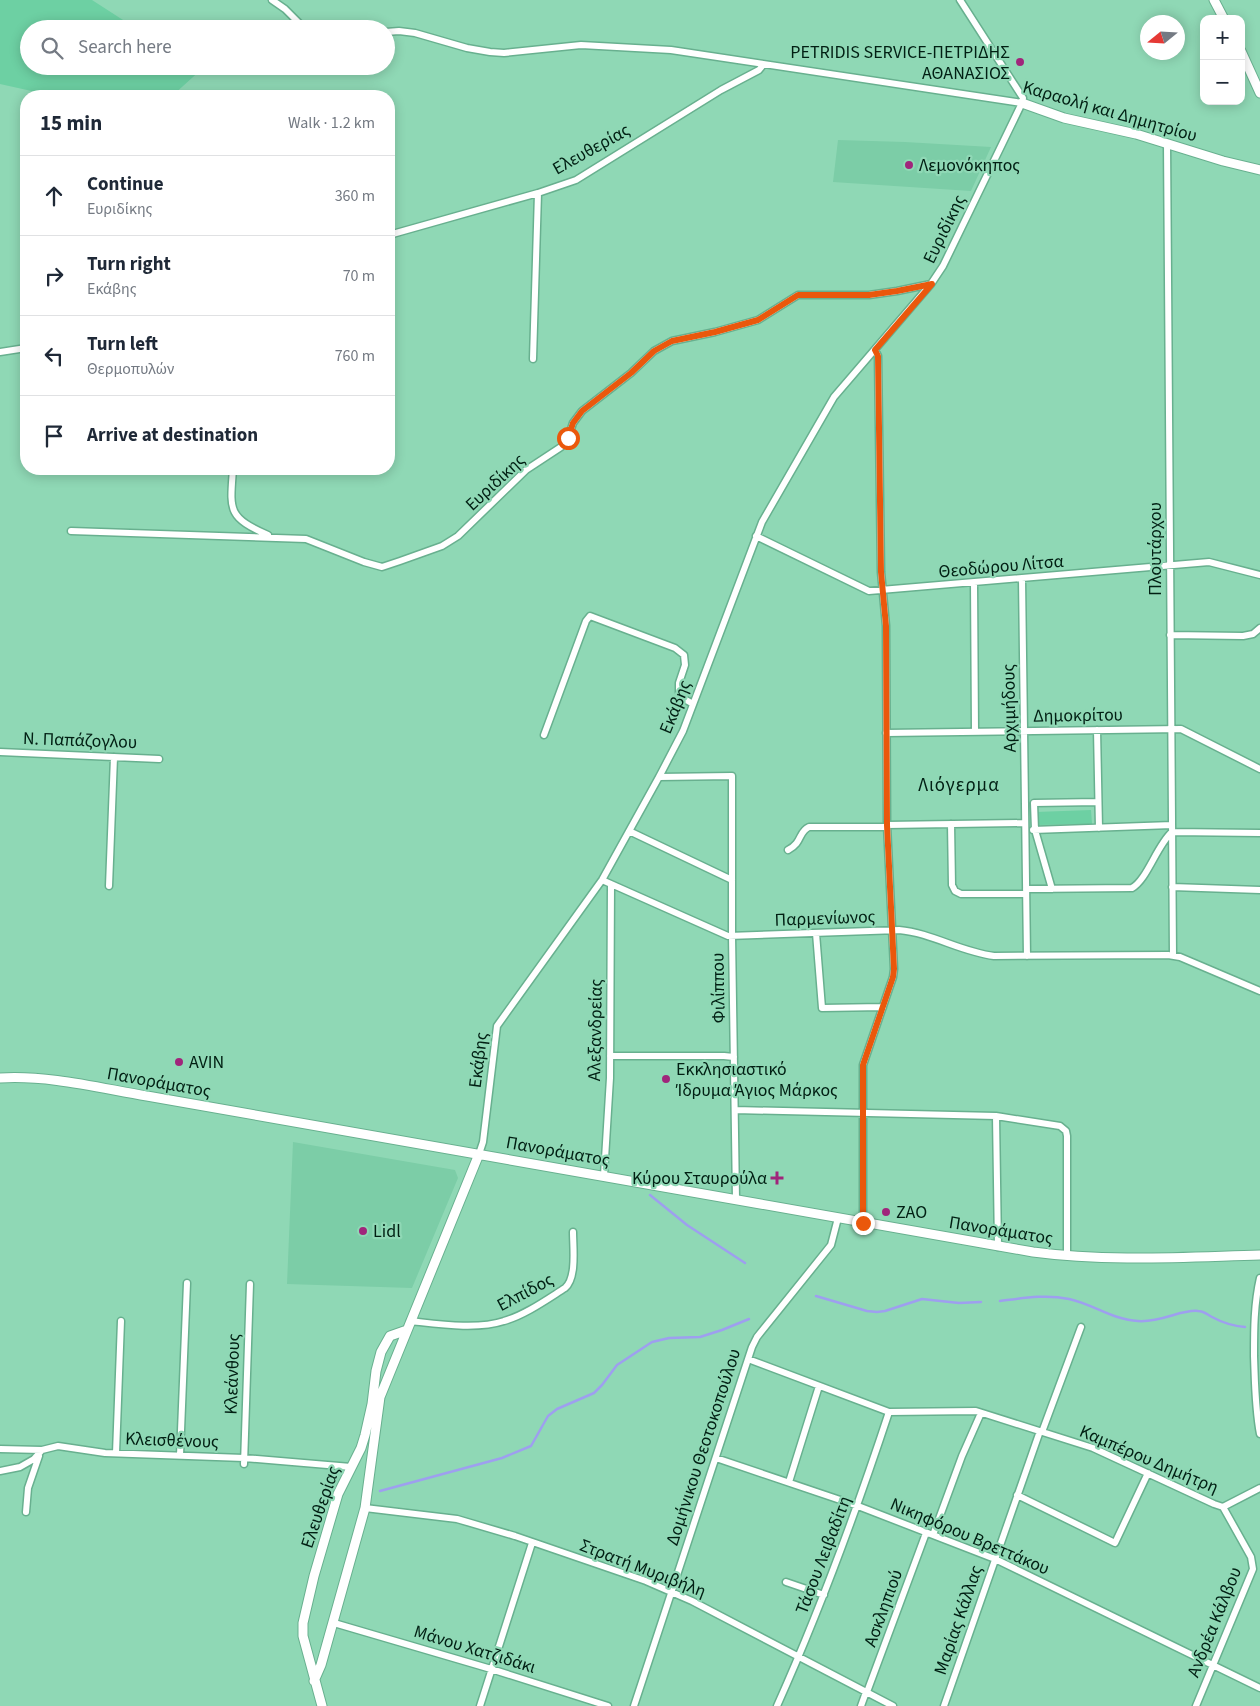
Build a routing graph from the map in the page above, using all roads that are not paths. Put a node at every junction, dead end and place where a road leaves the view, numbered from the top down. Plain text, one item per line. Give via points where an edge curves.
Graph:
1 (272, 0) edge
2 (282, 0) edge
3 (960, 0) edge
4 (1214, 0) edge
5 (285, 9) junction
6 (1222, 15) edge
7 (296, 20) edge
8 (395, 31) edge
9 (1245, 60) edge
10 (764, 65) junction
11 (1260, 93) edge
12 (1022, 102) junction
13 (1166, 143) junction
14 (1260, 170) edge
15 (538, 193) junction
16 (395, 233) edge
17 (932, 284) junction
18 (20, 349) edge
19 (875, 350) junction
20 (0, 352) edge
21 (533, 359) dead end
22 (232, 475) edge
23 (71, 531) dead end
24 (271, 536) junction
25 (756, 536) junction
26 (1170, 566) junction
27 (1260, 575) edge
28 (1022, 579) junction
29 (974, 583) junction
30 (884, 591) junction
31 (1260, 628) edge
32 (1170, 635) junction
33 (693, 704) junction
34 (1171, 729) junction
35 (1097, 730) junction
36 (975, 731) junction
37 (1024, 731) junction
38 (886, 733) junction
39 (544, 735) dead end
40 (0, 752) edge
41 (114, 757) junction
42 (159, 758) dead end
43 (1260, 769) edge
44 (659, 777) junction
45 (1098, 802) junction
46 (951, 824) junction
47 (887, 826) junction
48 (1025, 827) junction
49 (1099, 828) junction
50 (1172, 829) junction
51 (1035, 830) junction
52 (629, 831) junction
53 (1260, 833) edge
54 (788, 850) dead end
55 (602, 880) junction
56 (732, 880) junction
57 (611, 885) junction
58 (109, 886) dead end
59 (1172, 887) junction
60 (1052, 889) junction
61 (1260, 890) edge
62 (1026, 891) junction
63 (893, 930) junction
64 (816, 933) junction
65 (732, 936) junction
66 (1173, 955) junction
67 (1027, 956) junction
68 (1260, 992) edge
69 (883, 1006) junction
70 (610, 1056) junction
71 (734, 1057) junction
72 (0, 1078) edge
73 (735, 1110) junction
74 (862, 1114) junction
75 (996, 1116) junction
76 (480, 1154) junction
77 (604, 1175) junction
78 (736, 1199) junction
79 (838, 1218) junction
80 (863, 1223) junction
81 (573, 1232) dead end
82 (998, 1246) junction
83 (1067, 1256) junction
84 (1260, 1256) edge
85 (1260, 1278) edge
86 (187, 1283) dead end
87 (250, 1284) dead end
88 (121, 1321) dead end
89 (409, 1326) junction
90 (1082, 1327) dead end
91 (748, 1359) junction
92 (819, 1386) junction
93 (889, 1412) junction
94 (980, 1413) junction
95 (1041, 1432) junction
96 (1260, 1434) edge
97 (0, 1449) edge
98 (41, 1451) junction
99 (116, 1453) junction
100 (180, 1456) junction
101 (716, 1458) junction
102 (244, 1461) junction
103 (351, 1467) junction
104 (0, 1471) edge
105 (1148, 1473) junction
106 (789, 1482) junction
107 (1260, 1488) edge
108 (1017, 1495) junction
109 (858, 1506) junction
110 (1223, 1507) junction
111 (365, 1508) junction
112 (26, 1512) dead end
113 (926, 1533) junction
114 (933, 1536) junction
115 (532, 1542) junction
116 (995, 1559) junction
117 (786, 1582) dead end
118 (672, 1592) junction
119 (824, 1595) junction
120 (334, 1623) junction
121 (800, 1656) junction
122 (1213, 1664) junction
123 (491, 1669) junction
124 (314, 1680) junction
125 (1260, 1688) edge
126 (867, 1692) junction
127 (322, 1706) edge
128 (480, 1706) edge
129 (608, 1706) edge
130 (634, 1706) edge
131 (777, 1706) edge
132 (861, 1706) edge
133 (893, 1706) edge
134 (944, 1706) edge
135 (1196, 1706) edge

1 - 5 street
2 - 5 street
3 - 12 street via 1023,98
4 - 6 main road
5 - 7 street
8 - 10 street, Καραολή και Δημητρίου via 415,33 490,52 581,45 625,47
9 - 11 main road
10 - 12 street, Καραολή και Δημητρίου
10 - 15 street, Ελευθερίας via 597,168
12 - 13 main road, Καραολή και Δημητρίου via 1064,118
12 - 17 street, Ευριδίκης
13 - 14 main road, Καραολή και Δημητρίου
13 - 26 street, Πλουτάρχου
15 - 16 street, Ελευθερίας
15 - 21 street
17 - 19 street, Εκάβης
17 - 24 street, Ευριδίκης via 869,295 798,295 758,320 672,341 654,351 582,411 561,447 526,470 458,536 429,552 382,567 306,539
18 - 20 street
19 - 25 street, Εκάβης via 834,396
19 - 30 street via 878,356 881,572
22 - 24 street via 230,502 234,511 247,526
23 - 24 street, Ευριδίκης
25 - 30 street, Θεοδώρου Λίτσα via 866,591
25 - 33 street, Εκάβης
26 - 27 street, Θεοδώρου Λίτσα via 1209,562
26 - 28 street, Θεοδώρου Λίτσα
26 - 32 street, Πλουτάρχου
28 - 29 street, Θεοδώρου Λίτσα
28 - 37 street, Αρχιμήδους
29 - 30 street, Θεοδώρου Λίτσα
29 - 36 street
30 - 38 street
31 - 32 street via 1243,636
32 - 34 street, Πλουτάρχου
33 - 39 street via 679,692 684,655 675,648 590,616
33 - 44 street, Εκάβης
34 - 35 street, Δημοκρίτου
34 - 43 street, Δημοκρίτου via 1183,729
34 - 50 street, Πλουτάρχου
35 - 37 street, Δημοκρίτου
35 - 45 street
36 - 37 street, Δημοκρίτου
36 - 38 street, Δημοκρίτου
37 - 48 street, Αρχιμήδους
38 - 47 street
40 - 41 street, Ν. Παπάζογλου
41 - 42 street, Ν. Παπάζογλου
41 - 58 street
44 - 52 street, Εκάβης
44 - 56 street, Φιλίππου via 732,776
45 - 49 street
45 - 51 street via 1034,803
46 - 47 street
46 - 48 street
46 - 62 street via 952,885 955,891 961,894
47 - 54 street via 809,827 803,831 797,845
47 - 63 street
48 - 51 street
48 - 62 street, Αρχιμήδους
49 - 50 street
49 - 51 street
50 - 53 street
50 - 59 street, Πλουτάρχου
50 - 60 street via 1132,888
51 - 60 street
52 - 55 street, Εκάβης
52 - 56 street
55 - 57 street, Παρμενίωνος
55 - 76 street, Εκάβης via 497,1026
56 - 65 street, Φιλίππου
57 - 65 street, Παρμενίωνος
57 - 70 street, Αλεξανδρείας
59 - 61 street
59 - 66 street, Πλουτάρχου
60 - 62 street
62 - 67 street, Αρχιμήδους
63 - 64 street, Παρμενίωνος
63 - 67 street, Παρμενίωνος via 916,933 986,955
63 - 69 street via 894,972
64 - 65 street, Παρμενίωνος
64 - 69 street via 822,1008
65 - 71 street, Φιλίππου
66 - 67 street, Παρμενίωνος
66 - 68 street, Παρμενίωνος
69 - 74 street via 863,1065
70 - 71 street
70 - 77 street, Αλεξανδρείας
71 - 73 street, Φιλίππου
72 - 76 main road, Πανοράματος via 23,1077 77,1084
73 - 74 street
73 - 78 street, Φιλίππου
74 - 75 street
74 - 80 street
75 - 82 street
75 - 83 street via 1063,1128 1067,1136
76 - 77 main road, Πανοράματος
76 - 89 main road, Ελευθερίας
77 - 78 main road, Πανοράματος
78 - 79 main road, Πανοράματος
79 - 80 main road, Πανοράματος
79 - 91 street, Δομήνικου Θεοτοκοπούλου via 831,1245 758,1337
80 - 82 main road, Πανοράματος
81 - 89 street, Ελπίδος via 571,1282 518,1315 499,1323
82 - 83 main road, Πανοράματος
83 - 84 main road, Πανοράματος
85 - 96 street via 1254,1336
86 - 100 street
87 - 102 street, Κλεάνθους
88 - 99 street
89 - 103 main road, Ελευθερίας via 390,1336 383,1347 365,1436
89 - 111 main road, Ελευθερίας via 380,1396
90 - 95 street, Μαρίας Κάλλας
91 - 92 street, Καμπέρου Δημήτρη
91 - 101 street, Δομήνικου Θεοτοκοπούλου
92 - 93 street, Καμπέρου Δημήτρη
92 - 106 street
93 - 94 street, Καμπέρου Δημήτρη via 970,1410
93 - 109 street, Τάσου Λειβαδίτη
94 - 95 street, Καμπέρου Δημήτρη
94 - 114 street
95 - 105 street, Καμπέρου Δημήτρη via 1093,1448
95 - 108 street, Μαρίας Κάλλας
97 - 98 street, Κλεισθένους
98 - 99 street, Κλεισθένους via 58,1446
98 - 104 street via 20,1467
98 - 112 street via 28,1488
99 - 100 street, Κλεισθένους
100 - 102 street, Κλεισθένους
101 - 106 street, Νικηφόρου Βρεττάκου
101 - 118 street, Δομήνικου Θεοτοκοπούλου
102 - 103 street, Κλεισθένους
103 - 124 main road, Ελευθερίας via 334,1506 302,1623
105 - 108 street via 1116,1544
105 - 110 street, Καμπέρου Δημήτρη
106 - 109 street, Νικηφόρου Βρεττάκου
107 - 110 street
108 - 116 street, Μαρίας Κάλλας
109 - 113 street, Νικηφόρου Βρεττάκου
109 - 119 street, Τάσου Λειβαδίτη
110 - 122 street, Ανδρέα Κάλβου via 1251,1557 1253,1569
111 - 115 street, Στρατή Μυριβήλη via 457,1519
111 - 120 main road, Ελευθερίας
113 - 114 street, Νικηφόρου Βρεττάκου
113 - 126 street, Ασκληπιού
114 - 116 street, Νικηφόρου Βρεττάκου
115 - 118 street, Στρατή Μυριβήλη
115 - 123 street
116 - 122 street, Νικηφόρου Βρεττάκου
116 - 134 street, Μαρίας Κάλλας
117 - 119 street
118 - 121 street, Στρατή Μυριβήλη
118 - 130 street, Δομήνικου Θεοτοκοπούλου
119 - 121 street, Τάσου Λειβαδίτη
120 - 123 street, Μάνου Χατζιδάκι
120 - 124 main road, Ελευθερίας
121 - 126 street, Στρατή Μυριβήλη
121 - 131 street, Τάσου Λειβαδίτη
122 - 125 street, Νικηφόρου Βρεττάκου
122 - 135 street, Ανδρέα Κάλβου
123 - 128 street
123 - 129 street, Μάνου Χατζιδάκι
124 - 127 main road, Ελευθερίας
126 - 132 street, Ασκληπιού
126 - 133 street, Στρατή Μυριβήλη

